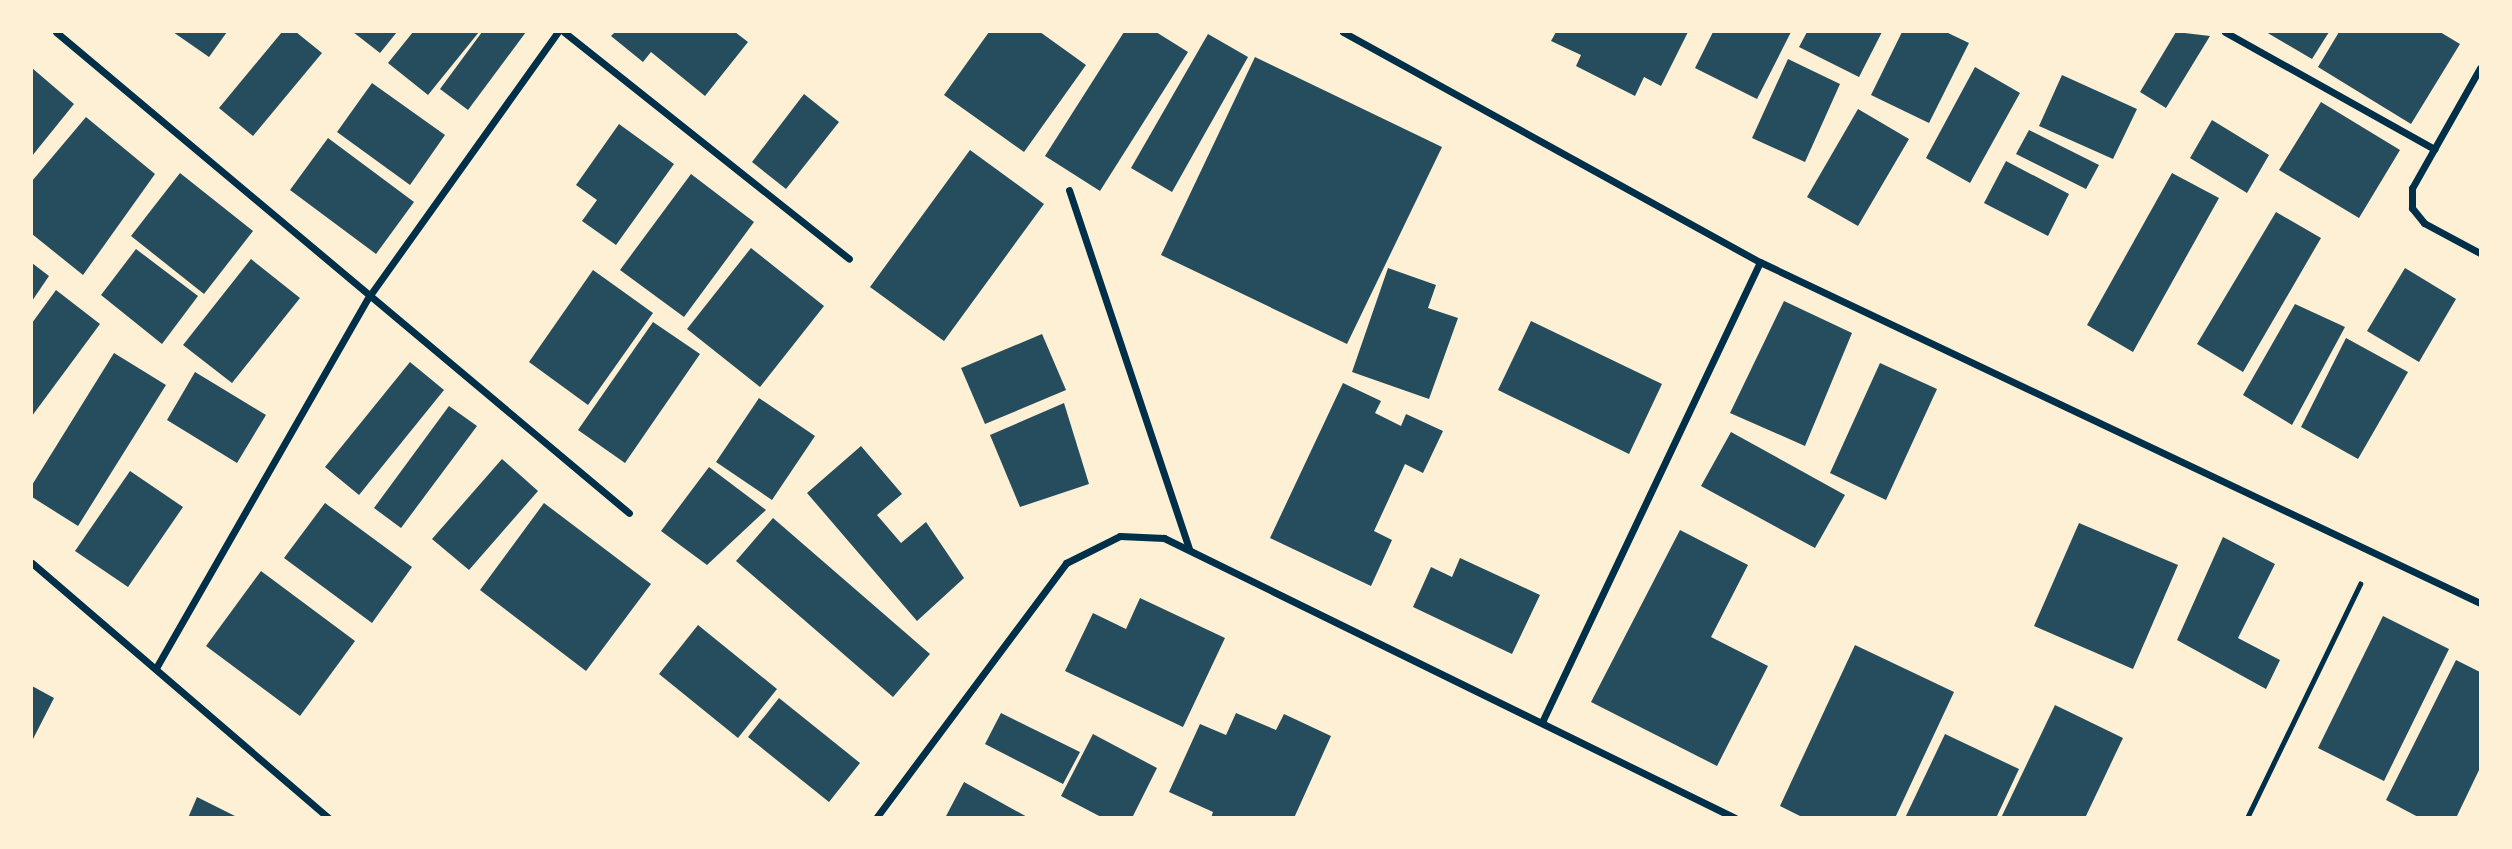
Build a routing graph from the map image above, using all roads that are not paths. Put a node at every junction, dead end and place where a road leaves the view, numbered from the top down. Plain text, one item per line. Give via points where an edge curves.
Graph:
1 (56, 32) edge
2 (558, 32) edge
3 (565, 32) edge
4 (1343, 32) edge
5 (2225, 32) edge
6 (2480, 68) edge
7 (2434, 149) junction
8 (1069, 190) dead end
9 (2480, 253) edge
10 (849, 259) dead end
11 (1760, 262) junction
12 (368, 298) junction
13 (629, 513) dead end
14 (1189, 549) junction
15 (32, 564) edge
16 (2480, 603) edge
17 (156, 668) junction
18 (1542, 722) junction
19 (328, 817) edge
20 (876, 817) edge
21 (1735, 817) edge

1 - 12 street
2 - 12 street
3 - 10 street
4 - 11 street
5 - 7 street
6 - 7 street
7 - 9 street via 2412,188 2412,208 2424,223
8 - 14 street
11 - 16 street
11 - 18 street
12 - 13 street
12 - 17 street
14 - 18 street
14 - 20 street via 1164,538 1120,536 1066,563
15 - 17 street
17 - 19 street
18 - 21 street

